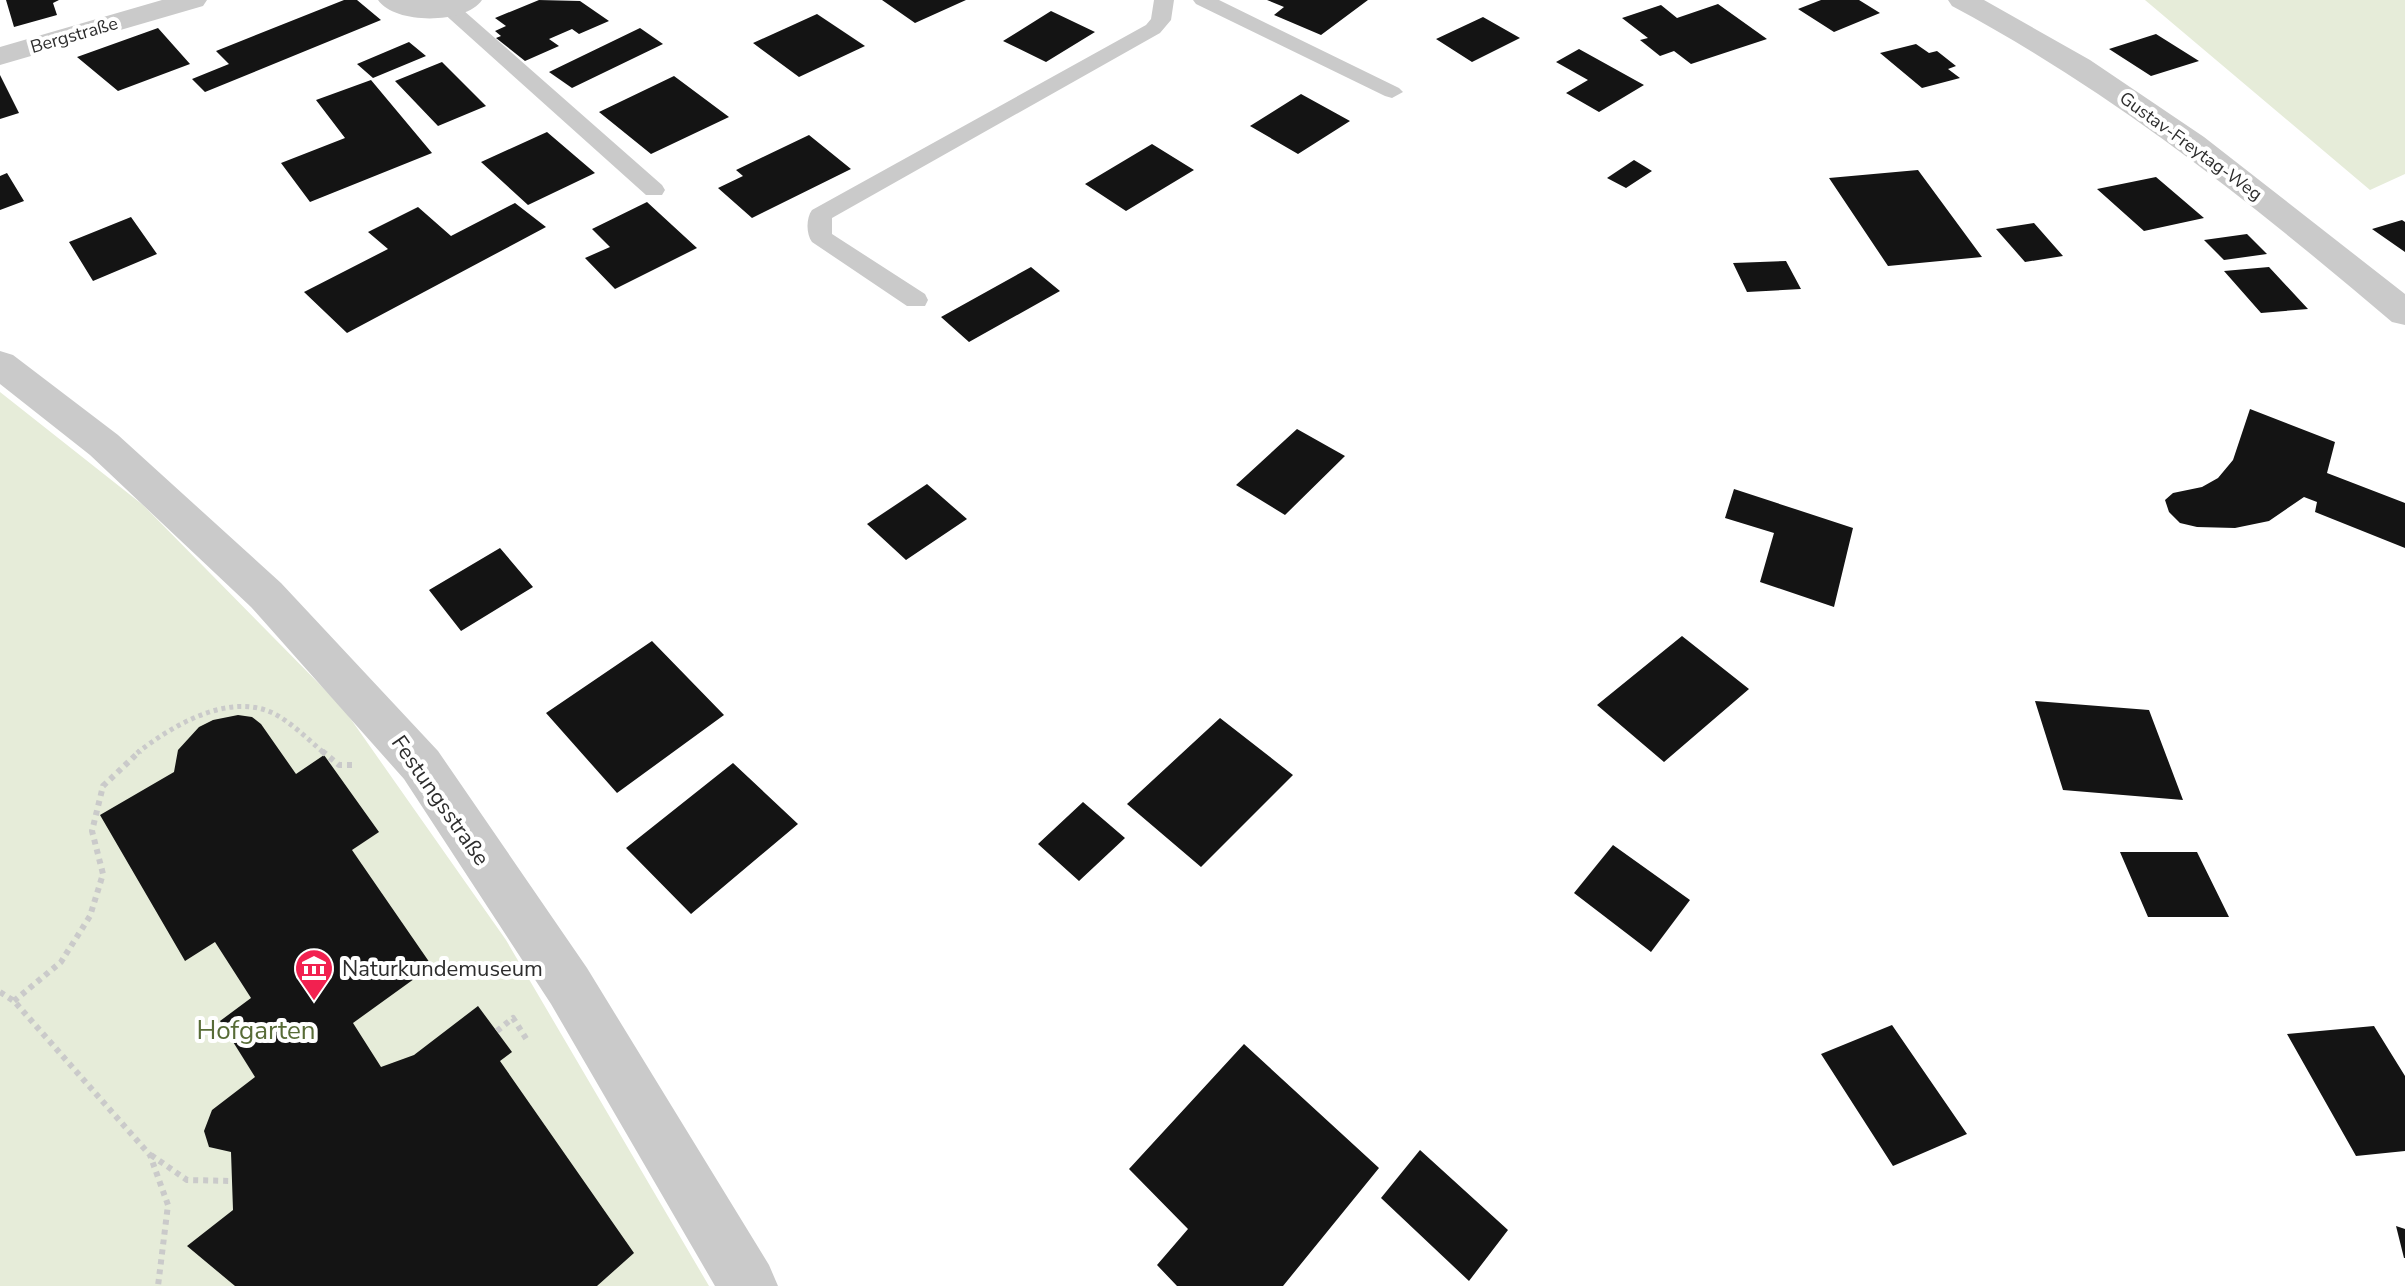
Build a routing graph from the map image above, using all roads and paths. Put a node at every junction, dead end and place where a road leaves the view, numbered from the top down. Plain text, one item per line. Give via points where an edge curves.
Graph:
1 (193, 0) edge
2 (392, 0) edge
3 (1164, 0) edge
4 (1203, 0) edge
5 (1962, 0) edge
6 (458, 4) edge
7 (0, 56) edge
8 (1392, 92) dead end
9 (654, 190) dead end
10 (916, 300) dead end
11 (2405, 313) edge
12 (0, 364) edge
13 (339, 765) dead end
14 (0, 992) edge
15 (14, 1001) junction
16 (497, 1031) dead end
17 (527, 1040) dead end
18 (150, 1155) junction
19 (232, 1181) dead end
20 (158, 1286) edge
21 (748, 1286) edge

1 - 7 street, Bergstraße
2 - 6 street via 414,11
3 - 10 lane via 1161,20 1153,29 820,215 820,237
4 - 8 lane
5 - 11 street, Gustav-Freytag-Weg via 2090,72 2291,219
6 - 9 lane
12 - 21 street, Festungsstraße via 104,445 266,595 421,765 569,986
13 - 15 path via 279,716 259,709 230,708 165,731 103,786 92,831 103,874 90,916 61,962
14 - 15 path
15 - 18 path
16 - 17 path via 513,1018
18 - 19 path via 187,1180
18 - 20 path via 168,1205

